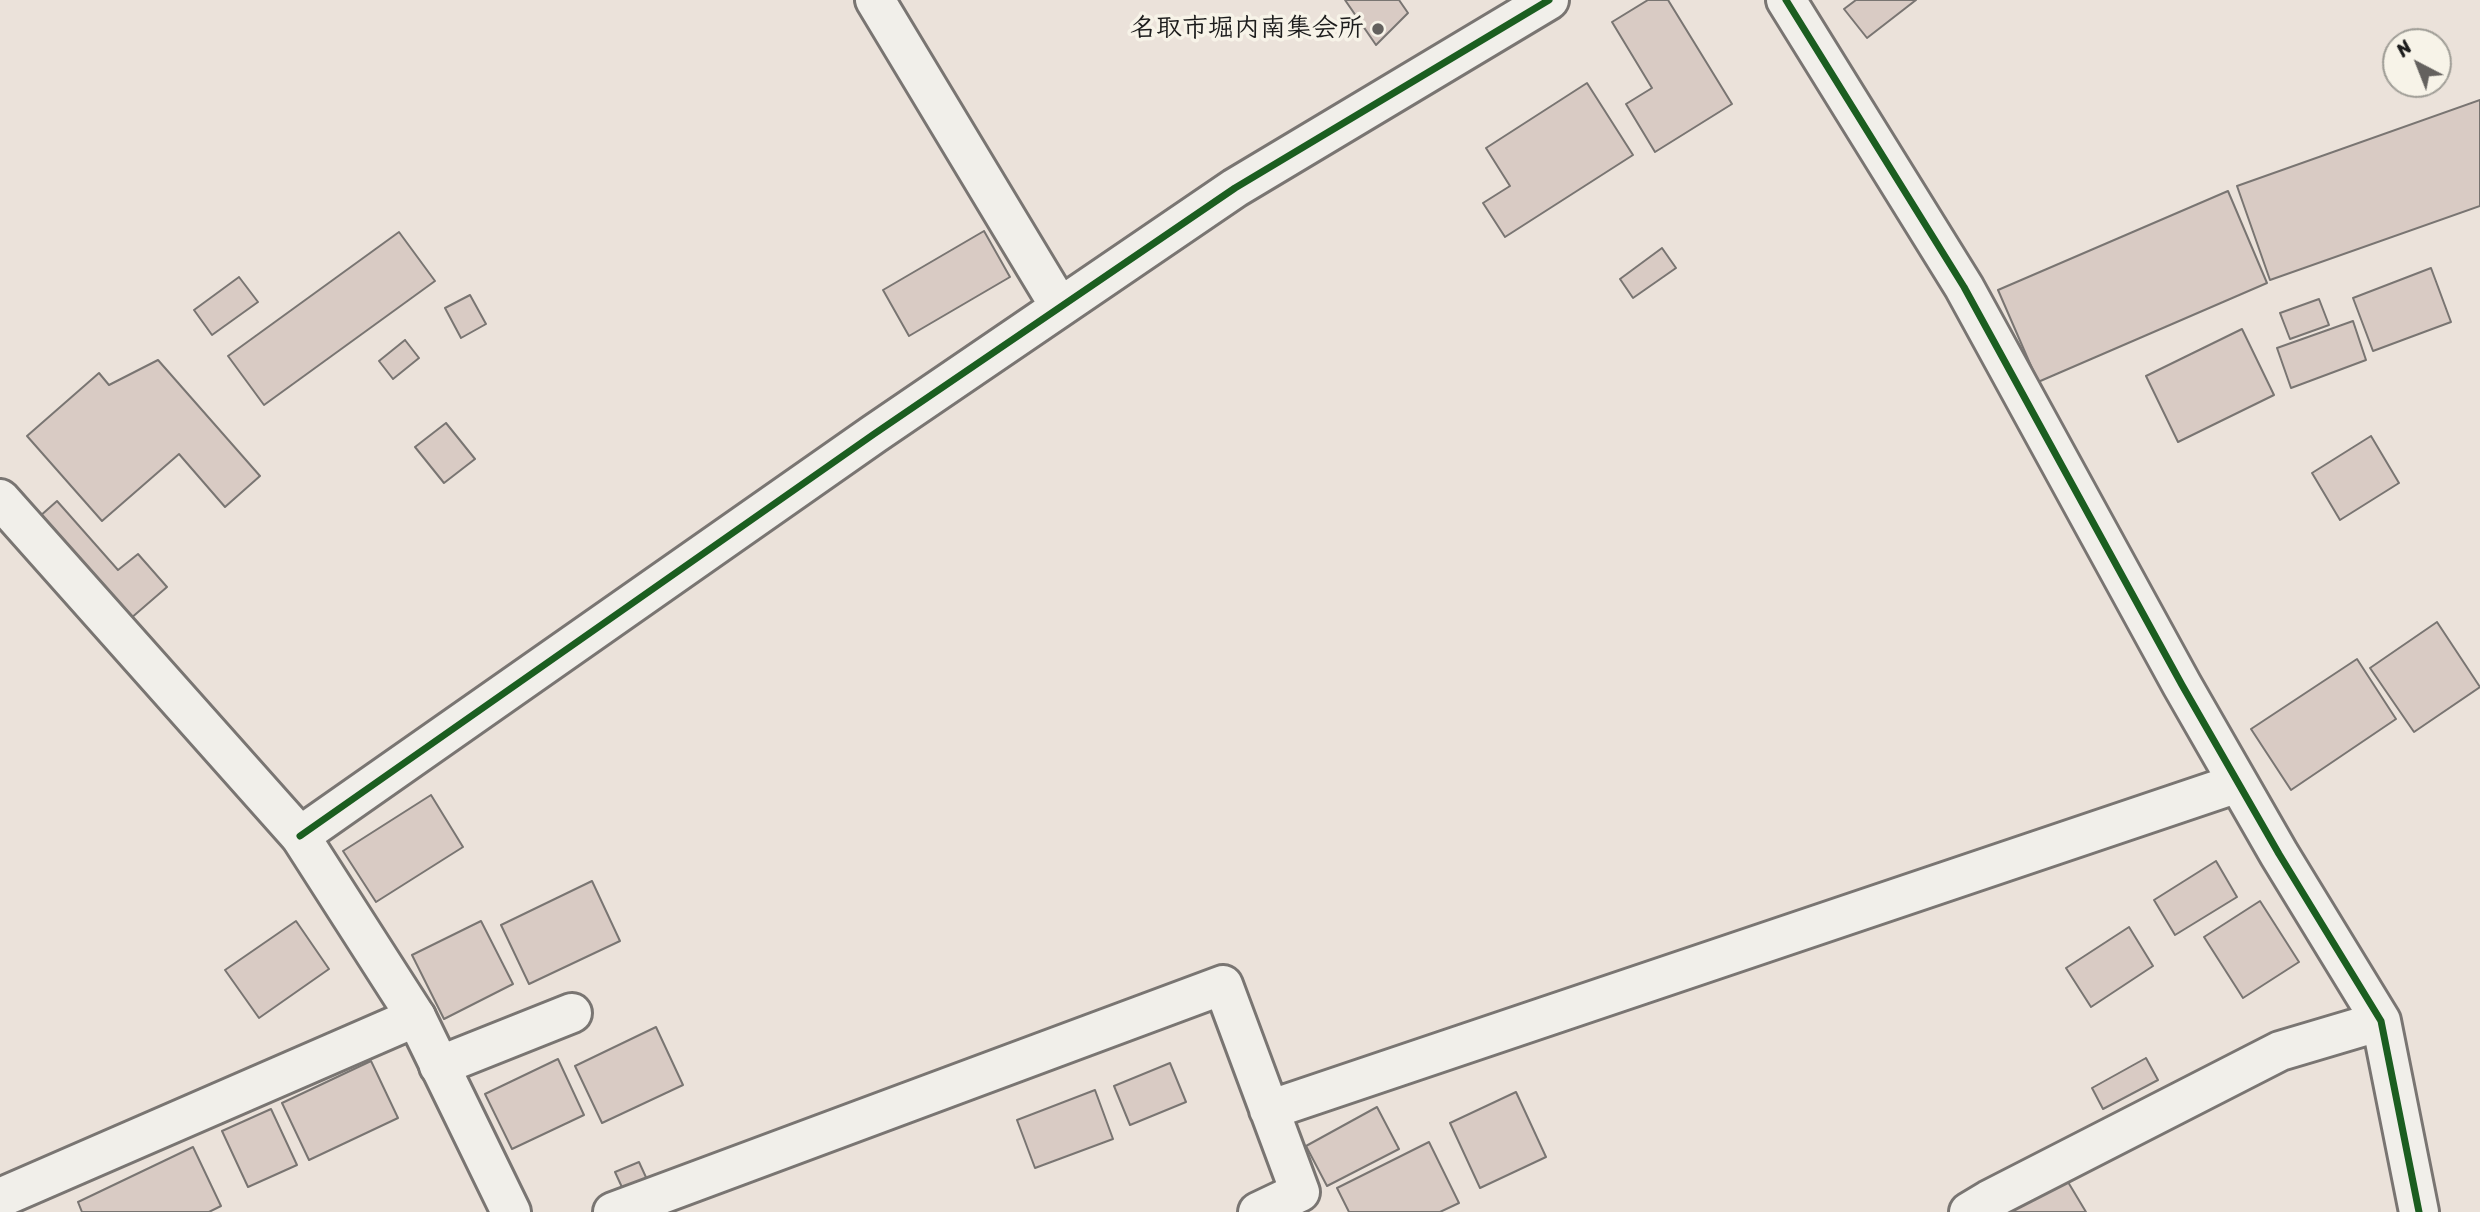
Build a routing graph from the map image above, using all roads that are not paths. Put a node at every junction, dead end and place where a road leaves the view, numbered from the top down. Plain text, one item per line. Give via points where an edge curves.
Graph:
1 (875, 0) edge
2 (1549, 0) edge
3 (1786, 0) edge
4 (1060, 307) junction
5 (0, 499) edge
6 (2238, 783) junction
7 (300, 836) junction
8 (572, 1013) dead end
9 (416, 1017) junction
10 (2382, 1021) junction
11 (439, 1066) junction
12 (1269, 1110) junction
13 (0, 1198) edge
14 (1302, 1202) edge
15 (511, 1212) edge
16 (613, 1212) edge
17 (1258, 1212) edge
18 (1969, 1212) edge
19 (2419, 1212) edge

1 - 4 street
2 - 4 street via 1235,188
3 - 6 street via 1964,287
4 - 7 street
5 - 7 street
6 - 10 street
6 - 12 street
7 - 9 street
8 - 11 street
9 - 11 street
9 - 13 street
10 - 18 street via 2280,1051
10 - 19 street
11 - 15 street
12 - 14 street
12 - 16 street via 1223,985
14 - 17 street

